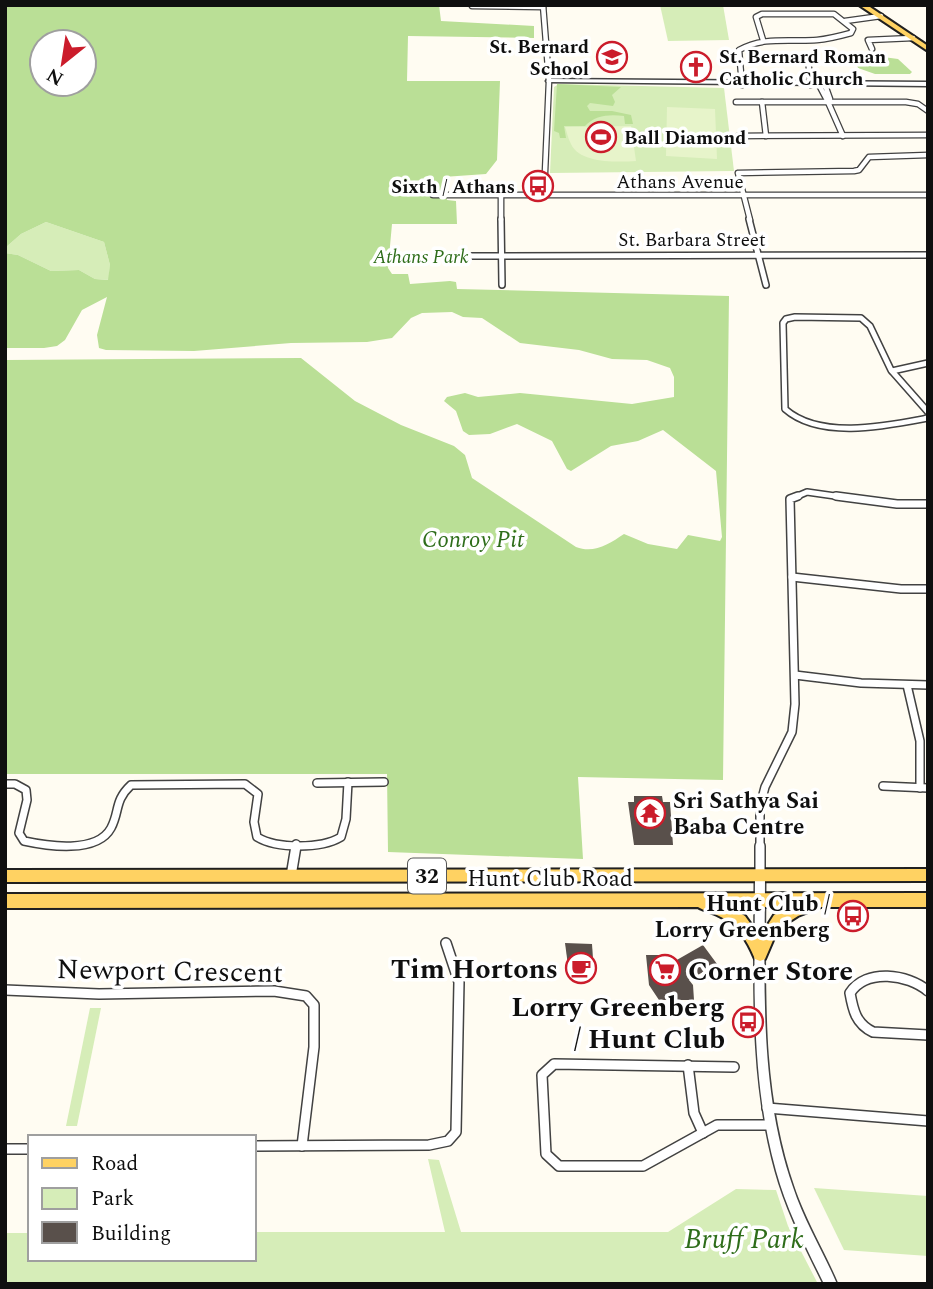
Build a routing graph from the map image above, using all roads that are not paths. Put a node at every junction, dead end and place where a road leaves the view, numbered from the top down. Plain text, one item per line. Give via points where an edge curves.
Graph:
1 (862, 5) edge
2 (871, 5) edge
3 (472, 6) edge
4 (543, 6) edge
5 (881, 16) junction
6 (845, 21) junction
7 (912, 38) junction
8 (763, 40) junction
9 (872, 49) dead end
10 (928, 49) edge
11 (814, 57) dead end
12 (549, 81) junction
13 (928, 84) edge
14 (743, 85) junction
15 (811, 85) junction
16 (822, 85) junction
17 (736, 102) dead end
18 (828, 102) junction
19 (762, 103) junction
20 (928, 111) edge
21 (928, 135) edge
22 (738, 136) dead end
23 (766, 136) junction
24 (843, 136) junction
25 (928, 155) edge
26 (433, 195) dead end
27 (544, 195) junction
28 (742, 195) junction
29 (928, 195) edge
30 (501, 197) junction
31 (758, 254) junction
32 (501, 255) junction
33 (928, 255) edge
34 (456, 256) dead end
35 (502, 285) dead end
36 (766, 285) dead end
37 (928, 363) edge
38 (892, 371) junction
39 (928, 412) edge
40 (928, 418) edge
41 (928, 504) edge
42 (792, 577) junction
43 (928, 589) edge
44 (795, 675) junction
45 (907, 685) junction
46 (928, 685) edge
47 (348, 782) junction
48 (384, 782) dead end
49 (317, 783) dead end
50 (5, 784) edge
51 (883, 786) dead end
52 (924, 788) edge
53 (296, 844) junction
54 (760, 875) junction
55 (928, 875) edge
56 (5, 876) edge
57 (291, 876) junction
58 (688, 900) junction
59 (760, 900) junction
60 (928, 900) edge
61 (5, 901) edge
62 (831, 901) junction
63 (446, 943) dead end
64 (760, 954) junction
65 (5, 990) edge
66 (928, 991) edge
67 (928, 1035) edge
68 (688, 1065) junction
69 (734, 1067) dead end
70 (767, 1108) junction
71 (928, 1121) edge
72 (770, 1125) junction
73 (703, 1133) junction
74 (256, 1146) edge
75 (302, 1146) junction
76 (5, 1149) edge
77 (28, 1149) edge
78 (831, 1284) edge

1 - 5 main road
2 - 5 main road
3 - 4 street
4 - 12 street
5 - 6 street
5 - 7 main road
6 - 8 street via 853,29 851,33 814,40
6 - 8 street via 828,13 762,14 757,17
7 - 9 street via 868,40
7 - 10 main road
8 - 14 street via 739,50
11 - 15 street via 808,60
12 - 14 street
12 - 27 street
13 - 16 street
14 - 15 street
15 - 16 street
16 - 18 street
17 - 19 street
18 - 19 street
18 - 20 street via 906,102
18 - 24 street
19 - 23 street
21 - 24 street
22 - 23 street
23 - 24 street
25 - 28 street via 869,157 854,171 741,171
26 - 30 street, Athans Avenue
27 - 28 street, Athans Avenue
27 - 30 street, Athans Avenue
28 - 29 street, Athans Avenue
28 - 31 street
30 - 32 street
31 - 32 street, St. Barbara Street
31 - 33 street, St. Barbara Street
31 - 36 street
32 - 34 street, St. Barbara Street
32 - 35 street
37 - 38 street
38 - 39 street
38 - 40 street via 864,319 796,317 783,323 785,409 792,417 875,428
41 - 42 street via 807,492 793,496 789,502
42 - 43 street
42 - 44 street
44 - 45 street
44 - 54 street via 792,732 760,806
45 - 46 street
45 - 52 street via 917,719 918,777
47 - 48 street
47 - 49 street
47 - 53 street via 344,830 339,839
50 - 53 street via 26,790 19,833 34,844 93,844 104,839 119,795 131,785 245,784 258,794 255,830 259,839 266,844
51 - 52 street
53 - 57 street
54 - 55 main road, Hunt Club Road / 32
54 - 57 main road, Hunt Club Road / 32
54 - 59 street
56 - 57 main road, Hunt Club Road / 32
58 - 59 main road, Hunt Club Road / 32
58 - 61 main road, Hunt Club Road / 32
58 - 64 main road via 737,917 751,932
59 - 62 main road, Hunt Club Road / 32
59 - 64 street
60 - 62 main road, Hunt Club Road / 32
62 - 64 main road via 781,916 769,930
63 - 75 street via 459,982 456,1132 440,1145
64 - 70 street
65 - 75 street, Newport Crescent via 99,994 274,991 306,996 314,1005 314,1047
66 - 67 street via 916,980 866,977 857,981 850,993 855,1018 866,1029
68 - 69 street
68 - 73 street via 694,1113
68 - 73 street via 554,1064 542,1075 546,1154 559,1166 643,1166
70 - 71 street
70 - 72 street
72 - 73 street via 717,1125
72 - 78 street via 787,1188
74 - 75 street
76 - 77 street

